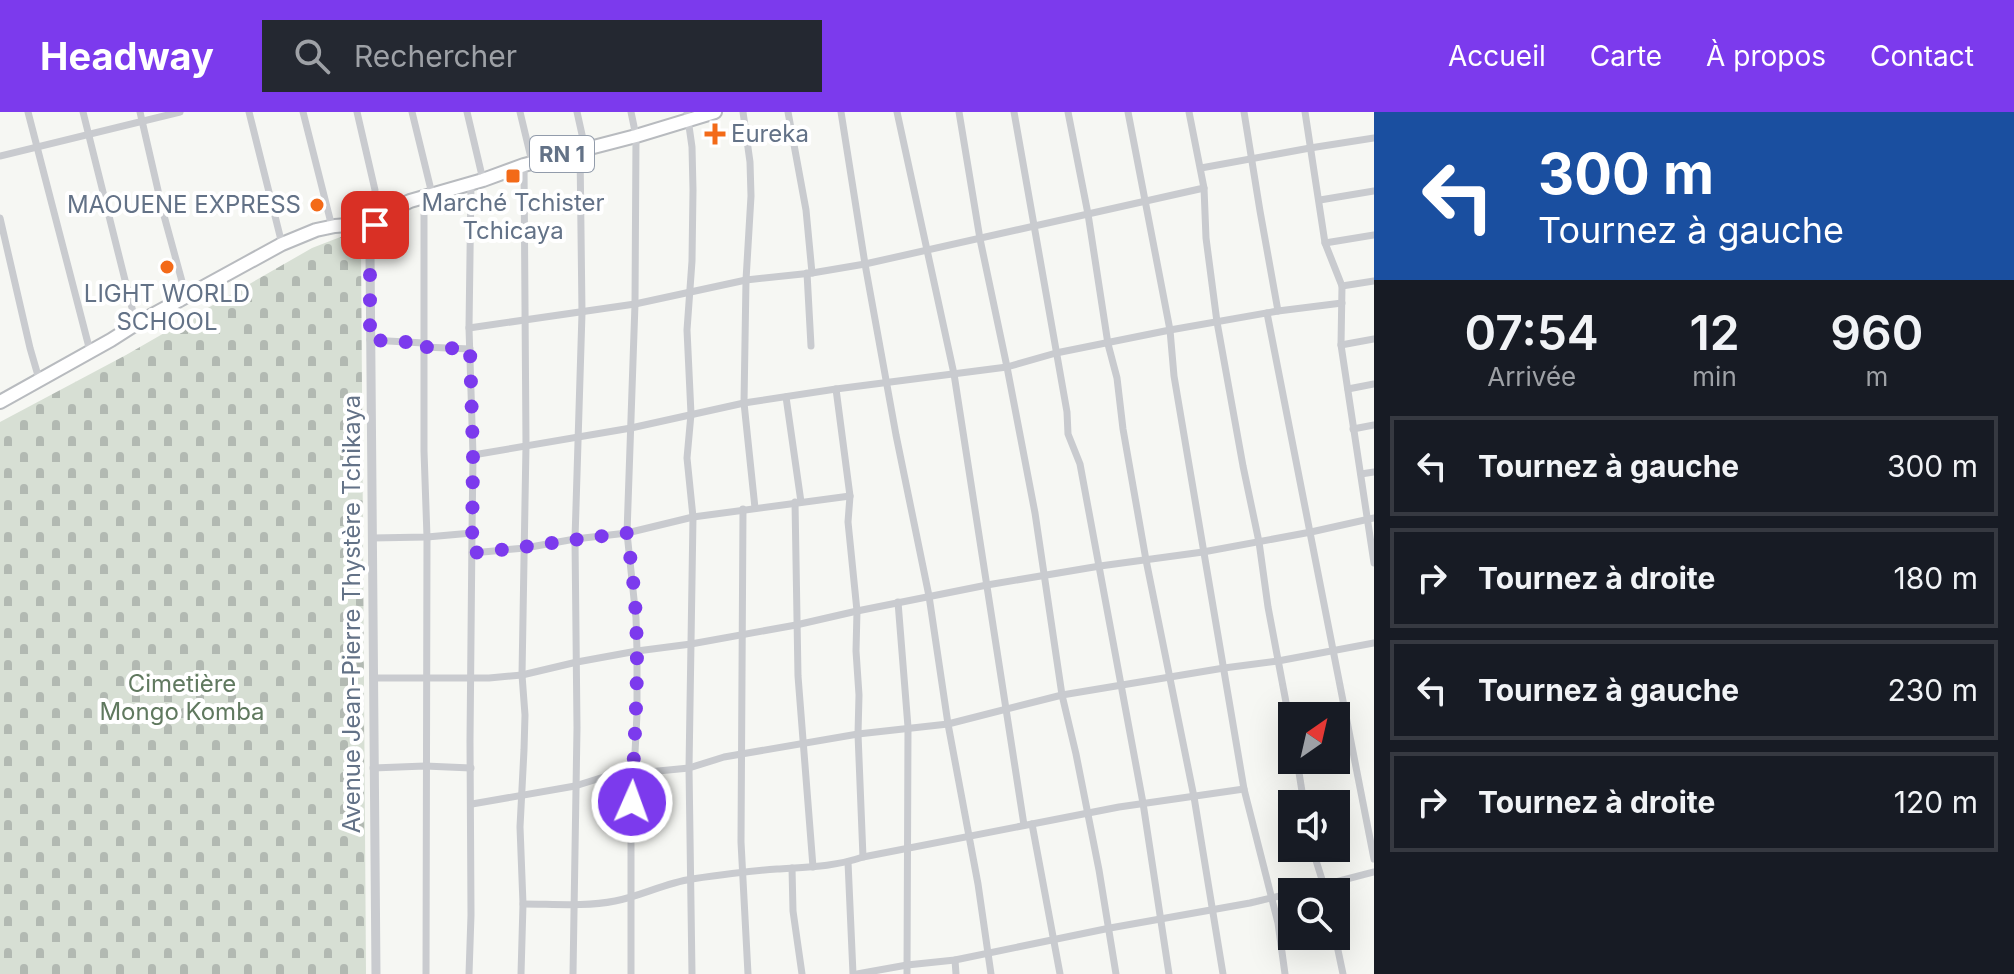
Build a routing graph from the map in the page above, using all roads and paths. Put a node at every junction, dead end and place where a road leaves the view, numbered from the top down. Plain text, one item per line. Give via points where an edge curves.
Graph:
1 (28, 112) edge
2 (83, 112) edge
3 (180, 112) edge
4 (249, 112) edge
5 (303, 112) edge
6 (357, 112) edge
7 (412, 112) edge
8 (467, 112) edge
9 (520, 112) edge
10 (577, 112) edge
11 (631, 112) edge
12 (715, 112) edge
13 (743, 112) edge
14 (788, 112) edge
15 (841, 112) edge
16 (897, 112) edge
17 (959, 112) edge
18 (1014, 112) edge
19 (1068, 112) edge
20 (1128, 112) edge
21 (1189, 112) edge
22 (1244, 112) edge
23 (1305, 112) edge
24 (141, 116) edge
25 (688, 116) edge
26 (88, 134) junction
27 (636, 136) junction
28 (1374, 138) edge
29 (36, 148) junction
30 (1310, 148) junction
31 (583, 149) junction
32 (0, 156) edge
33 (1252, 158) junction
34 (528, 164) junction
35 (1201, 168) junction
36 (477, 181) junction
37 (1204, 188) junction
38 (1374, 191) edge
39 (428, 195) junction
40 (1146, 200) junction
41 (1320, 200) junction
42 (1088, 214) junction
43 (372, 216) junction
44 (0, 218) edge
45 (333, 226) junction
46 (1035, 226) junction
47 (1374, 235) edge
48 (980, 239) junction
49 (1325, 243) junction
50 (282, 244) junction
51 (928, 251) junction
52 (865, 264) junction
53 (809, 273) junction
54 (746, 280) junction
55 (1374, 281) edge
56 (1342, 286) junction
57 (688, 291) junction
58 (186, 296) junction
59 (1342, 303) junction
60 (635, 304) junction
61 (1278, 311) junction
62 (582, 313) junction
63 (1267, 313) junction
64 (524, 322) junction
65 (1217, 322) junction
66 (136, 324) junction
67 (469, 328) junction
68 (1170, 330) junction
69 (1374, 339) edge
70 (370, 340) junction
71 (1108, 344) junction
72 (424, 345) junction
73 (1341, 345) junction
74 (811, 346) dead end
75 (470, 349) junction
76 (90, 351) junction
77 (1056, 353) junction
78 (1007, 367) junction
79 (954, 374) junction
80 (39, 379) junction
81 (888, 383) junction
82 (1374, 384) edge
83 (836, 389) junction
84 (1348, 389) junction
85 (786, 397) junction
86 (0, 402) edge
87 (744, 403) junction
88 (691, 414) junction
89 (1374, 425) edge
90 (631, 428) junction
91 (1353, 429) junction
92 (579, 436) junction
93 (526, 445) junction
94 (473, 455) junction
95 (1374, 472) edge
96 (1361, 474) junction
97 (850, 496) junction
98 (798, 502) junction
99 (755, 508) junction
100 (743, 509) junction
101 (693, 517) junction
102 (1370, 518) edge
103 (1311, 532) junction
104 (472, 533) junction
105 (627, 533) junction
106 (427, 537) junction
107 (372, 538) junction
108 (575, 539) junction
109 (1259, 542) junction
110 (525, 548) junction
111 (1203, 552) junction
112 (472, 553) junction
113 (1146, 560) junction
114 (1374, 563) edge
115 (1100, 566) junction
116 (1044, 576) junction
117 (987, 585) junction
118 (929, 596) junction
119 (898, 602) junction
120 (857, 611) junction
121 (796, 625) junction
122 (742, 635) junction
123 (1374, 643) edge
124 (691, 644) junction
125 (637, 651) junction
126 (1332, 651) junction
127 (1278, 661) junction
128 (577, 662) junction
129 (1224, 668) junction
130 (522, 675) junction
131 (1171, 677) junction
132 (373, 678) junction
133 (425, 678) junction
134 (470, 678) junction
135 (1121, 686) junction
136 (1062, 695) junction
137 (1286, 702) edge
138 (1005, 708) junction
139 (948, 724) junction
140 (908, 727) junction
141 (858, 734) junction
142 (802, 744) junction
143 (742, 754) junction
144 (425, 766) junction
145 (373, 768) junction
146 (471, 768) junction
147 (689, 768) junction
148 (633, 773) junction
149 (575, 786) junction
150 (1244, 789) junction
151 (521, 796) junction
152 (1194, 797) junction
153 (1143, 803) junction
154 (472, 804) junction
155 (1088, 813) junction
156 (1028, 824) junction
157 (969, 837) junction
158 (907, 850) junction
159 (863, 857) junction
160 (1374, 859) edge
161 (848, 862) junction
162 (813, 867) junction
163 (792, 868) junction
164 (744, 872) junction
165 (1374, 872) edge
166 (690, 879) junction
167 (1350, 880) edge
168 (1278, 896) edge
169 (630, 898) junction
170 (1271, 898) junction
171 (575, 903) junction
172 (523, 904) junction
173 (1213, 910) junction
174 (1161, 920) junction
175 (1110, 928) junction
176 (1055, 940) junction
177 (1338, 950) edge
178 (987, 953) junction
179 (955, 960) junction
180 (907, 970) edge
181 (376, 974) edge
182 (426, 974) edge
183 (469, 974) edge
184 (521, 974) edge
185 (573, 974) edge
186 (631, 974) edge
187 (692, 974) edge
188 (748, 974) edge
189 (802, 974) edge
190 (855, 974) edge
191 (956, 974) edge
192 (991, 974) edge
193 (1060, 974) edge
194 (1116, 974) edge
195 (1169, 974) edge
196 (1223, 974) edge
197 (1285, 974) edge
198 (1343, 974) edge

1 - 29 street
2 - 26 street
3 - 24 street
4 - 50 street
5 - 45 street
6 - 43 street via 375,190
7 - 39 street
8 - 36 street
9 - 34 street
10 - 31 street
11 - 27 street
12 - 25 highway, RN 1
13 - 54 street via 751,196
14 - 53 street via 806,210
15 - 52 street
16 - 51 street
17 - 48 street
18 - 46 street
19 - 42 street
20 - 40 street
21 - 35 street
22 - 33 street
23 - 30 street
24 - 26 street
24 - 58 street
25 - 27 highway, RN 1
25 - 57 street via 693,190
26 - 29 street
26 - 66 street
27 - 31 highway, RN 1
27 - 60 street
28 - 30 street
29 - 32 street
29 - 76 street
30 - 33 street
30 - 41 street
31 - 34 highway, RN 1
31 - 62 street
33 - 35 street
33 - 61 street
34 - 36 highway, RN 1
34 - 64 street
35 - 37 street
36 - 39 highway, RN 1
36 - 67 street
37 - 40 street
37 - 65 street
38 - 41 street
39 - 43 highway, RN 1
39 - 72 street
40 - 42 street
40 - 68 street
41 - 49 street
42 - 46 street
42 - 71 street
43 - 45 highway, RN 1
43 - 45 highway, RN 1 via 356,216 357,207
43 - 70 street, Avenue Jean-Pierre Thystère Tchikaya
44 - 80 street
45 - 50 highway, RN 1
46 - 48 street
46 - 77 street
47 - 49 street
48 - 51 street
48 - 78 street
49 - 56 street
50 - 58 highway, RN 1
51 - 52 street
51 - 79 street
52 - 53 street
52 - 81 street
53 - 54 street
53 - 74 street
54 - 57 street
54 - 87 street
55 - 56 street
56 - 59 street
57 - 60 street
57 - 88 street
58 - 66 highway, RN 1
59 - 61 street
59 - 73 street
60 - 62 street
60 - 90 street
61 - 63 street
62 - 64 street
62 - 92 street
63 - 65 street
63 - 103 street
64 - 67 street
64 - 93 street
65 - 68 street
65 - 109 street
66 - 76 highway, RN 1
67 - 75 street
68 - 71 street
68 - 111 street
69 - 73 street
70 - 72 street
70 - 107 street, Avenue Jean-Pierre Thystère Tchikaya
71 - 77 street
71 - 113 street
72 - 75 street
72 - 106 street
73 - 84 street
75 - 94 street
76 - 80 highway, RN 1
77 - 78 street
77 - 115 street via 1068,434 1080,464
78 - 79 street
78 - 116 street
79 - 81 street
79 - 117 street
80 - 86 highway, RN 1
81 - 83 street
81 - 118 street
82 - 84 street
83 - 85 street
83 - 97 street
84 - 91 street
85 - 87 street
85 - 98 street
87 - 88 street
87 - 99 street
88 - 90 street
88 - 101 street via 687,458
89 - 91 street
90 - 92 street
90 - 105 street
91 - 96 street
92 - 93 street
92 - 108 street
93 - 94 street
93 - 110 street
94 - 104 street
95 - 96 street
96 - 102 street
97 - 98 street
97 - 120 street
98 - 99 street
98 - 121 street
99 - 100 street
100 - 101 street
100 - 122 street
101 - 105 street
101 - 124 street
102 - 103 street
102 - 114 street
103 - 109 street
103 - 126 street
104 - 106 street
104 - 112 street
105 - 108 street
105 - 125 street
106 - 107 street
106 - 133 street
107 - 132 street, Avenue Jean-Pierre Thystère Tchikaya
108 - 110 street
108 - 128 street
109 - 111 street
109 - 127 street
110 - 112 street
110 - 130 street
111 - 113 street
111 - 129 street
112 - 134 street
113 - 115 street
113 - 131 street
115 - 116 street
115 - 135 street
116 - 117 street
116 - 136 street
117 - 118 street
117 - 138 street
118 - 119 street
118 - 139 street
119 - 120 street
119 - 140 street
120 - 121 street
120 - 141 street
121 - 122 street
121 - 142 street
122 - 124 street
122 - 143 street
123 - 126 street
124 - 125 street
124 - 147 street
125 - 128 street
125 - 148 street
126 - 127 street
126 - 160 street
127 - 129 street
127 - 137 street
128 - 130 street
128 - 149 street
129 - 131 street
129 - 150 street
130 - 134 street
130 - 151 street
131 - 135 street
131 - 152 street
132 - 133 street
132 - 145 street, Avenue Jean-Pierre Thystère Tchikaya
133 - 134 street
133 - 144 street
134 - 146 street
135 - 136 street
135 - 153 street
136 - 138 street
136 - 155 street
138 - 139 street
138 - 156 street
139 - 140 street
139 - 157 street
140 - 141 street
140 - 158 street
141 - 142 street
141 - 159 street
142 - 143 street
142 - 162 street
143 - 147 street
143 - 164 street
144 - 145 street
144 - 146 street
144 - 182 street
145 - 181 street, Avenue Jean-Pierre Thystère Tchikaya
146 - 154 street
147 - 148 street
147 - 166 street
148 - 149 street
148 - 169 street
149 - 151 street
149 - 171 street
150 - 152 street
150 - 170 street
151 - 154 street
151 - 172 street
152 - 153 street
152 - 173 street
153 - 155 street
153 - 174 street
154 - 183 street
155 - 156 street
155 - 175 street
156 - 157 street
156 - 176 street
157 - 158 street
157 - 178 street
158 - 159 street
158 - 180 street
159 - 161 street
161 - 162 street
161 - 190 street
162 - 163 street
163 - 164 street
163 - 189 street
164 - 166 street
164 - 188 street
165 - 167 street
166 - 169 street
166 - 187 street
168 - 170 street
169 - 171 street
169 - 186 street
170 - 173 street
170 - 197 street
171 - 172 street
171 - 185 street
172 - 184 street
173 - 174 street
173 - 196 street
174 - 175 street
174 - 195 street
175 - 176 street
175 - 194 street
176 - 178 street
176 - 193 street
177 - 198 street
178 - 179 street
178 - 192 street
179 - 180 street
179 - 191 street
180 - 190 street

